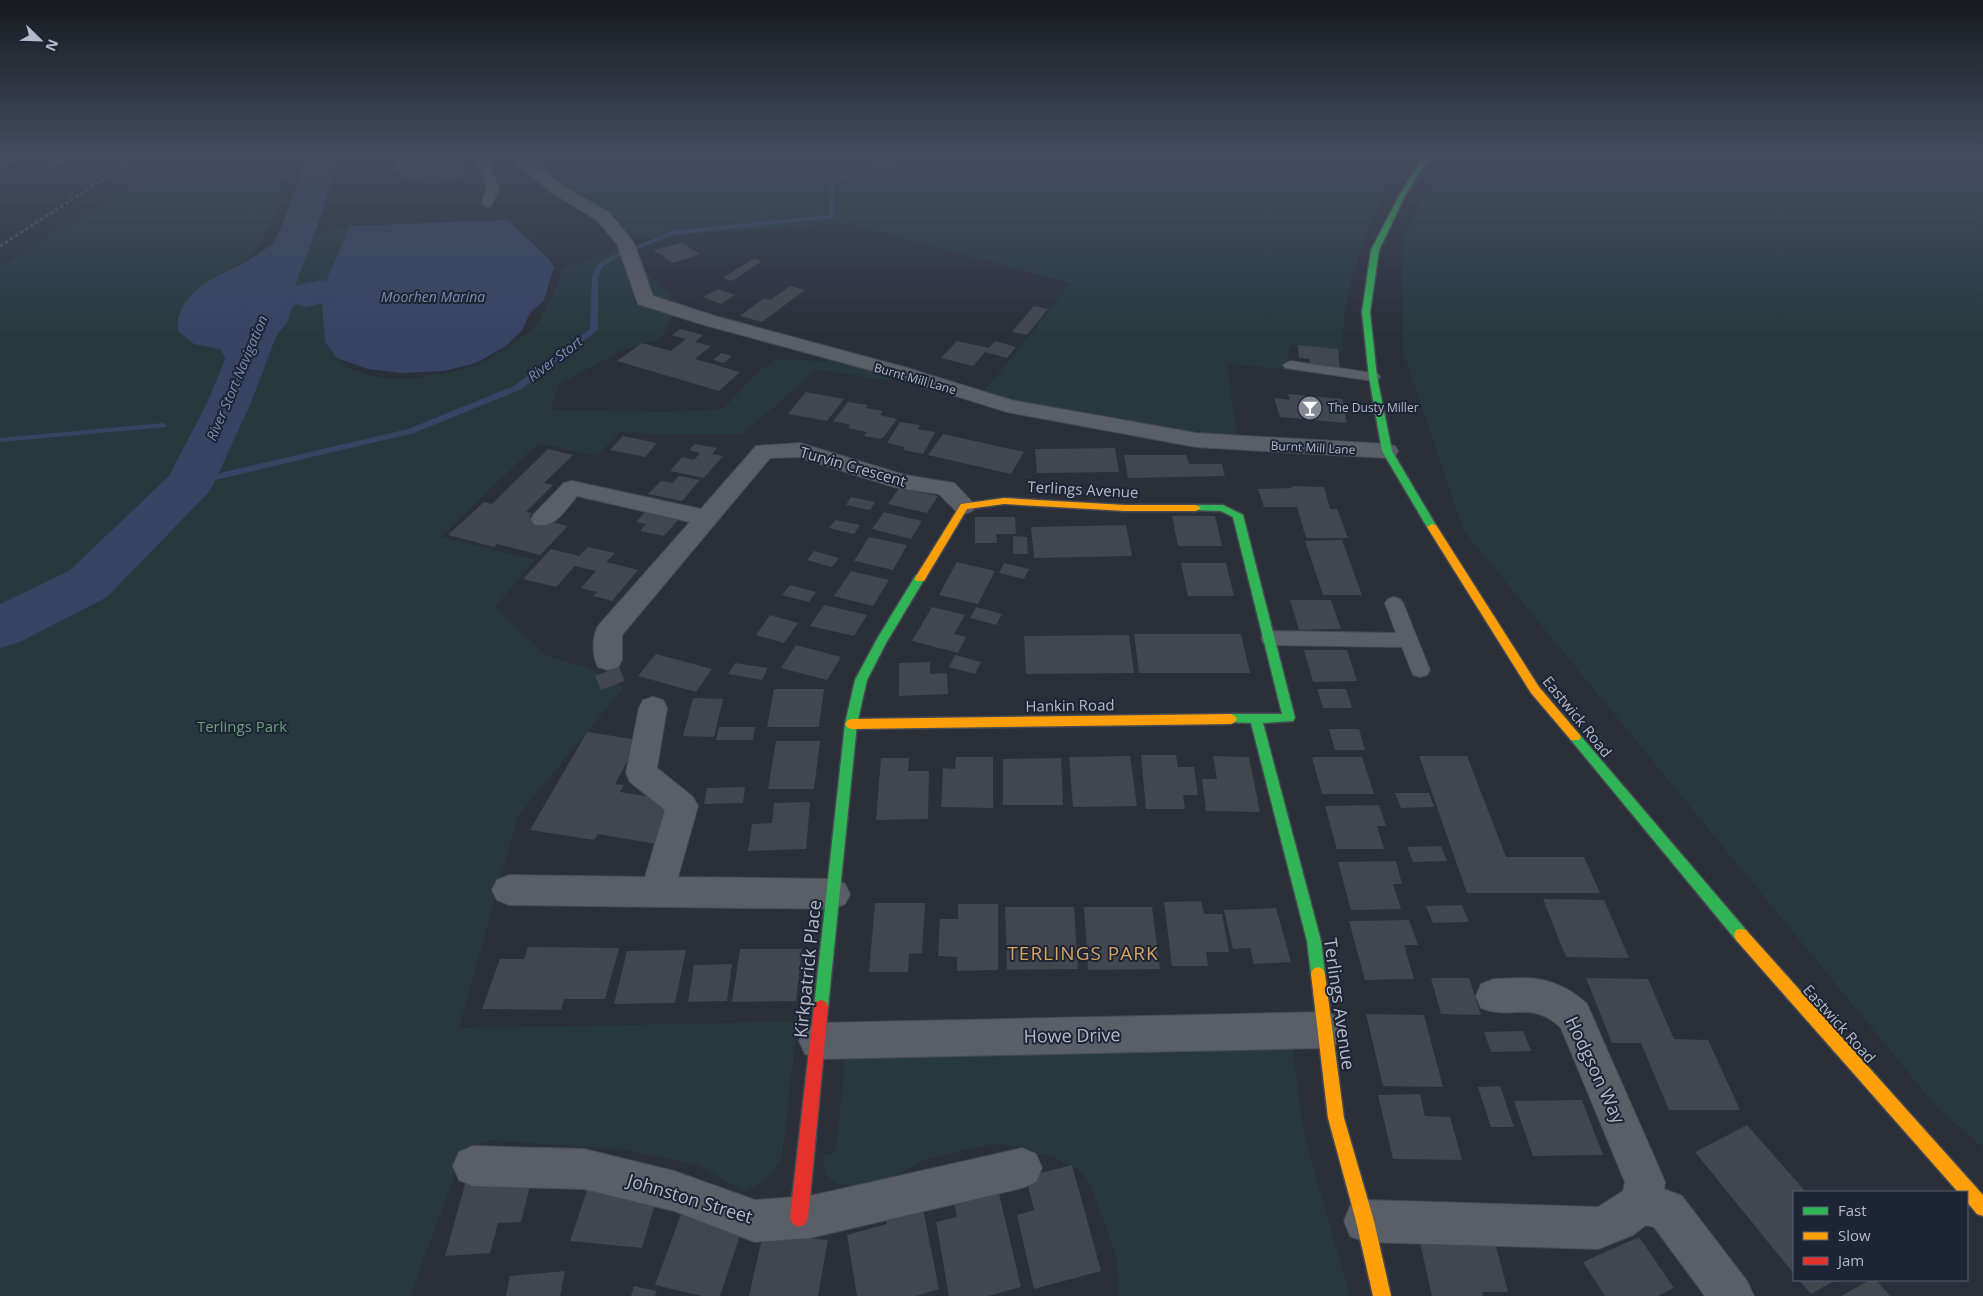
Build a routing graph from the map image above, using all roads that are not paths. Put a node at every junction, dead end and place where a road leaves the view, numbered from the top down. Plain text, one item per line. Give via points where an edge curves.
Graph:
1 (604, 217) edge
2 (1391, 217) edge
3 (1290, 365) dead end
4 (1373, 377) junction
5 (1387, 450) junction
6 (964, 506) junction
7 (706, 518) junction
8 (543, 519) dead end
9 (1394, 603) dead end
10 (1270, 638) junction
11 (1409, 640) junction
12 (608, 660) dead end
13 (1420, 670) dead end
14 (653, 708) dead end
15 (1256, 718) junction
16 (1289, 718) joint
17 (851, 724) junction
18 (509, 890) dead end
19 (658, 892) junction
20 (833, 894) junction
21 (1494, 996) dead end
22 (1325, 1030) junction
23 (818, 1041) junction
24 (473, 1166) dead end
25 (1022, 1168) dead end
26 (1968, 1191) edge
27 (1968, 1191) edge
28 (1642, 1203) junction
29 (1983, 1208) edge
30 (799, 1218) junction
31 (1365, 1221) junction
32 (1382, 1296) edge
33 (1732, 1296) edge

1 - 5 street, Burnt Mill Lane via 624,243 645,300 708,320 897,371 1007,406 1196,440
2 - 4 street, Eastwick Road via 1375,250 1366,312
3 - 4 lane
4 - 5 street, Eastwick Road
5 - 26 street, Eastwick Road via 1450,557 1535,690 1728,922
6 - 7 street, Turvin Crescent via 946,488 902,482 800,450 764,450
6 - 10 street, Terlings Avenue via 1004,501 1126,508 1223,508 1238,515
6 - 17 street via 861,680
7 - 8 street via 572,488
7 - 12 street, Turvin Crescent via 608,633
9 - 11 lane
10 - 11 lane
10 - 16 street, Terlings Avenue
11 - 13 lane
14 - 19 street via 641,773 682,806
15 - 16 street, Hankin Road
15 - 17 street, Hankin Road
15 - 22 street, Terlings Avenue via 1314,941
17 - 20 street, Kirkpatrick Place
18 - 19 street
19 - 20 street
20 - 23 street, Kirkpatrick Place
21 - 28 street, Hodgson Way via 1538,995 1564,1004 1574,1016 1645,1182
22 - 23 street, Howe Drive
22 - 31 street, Terlings Avenue via 1336,1118
23 - 30 street, Kirkpatrick Place
24 - 30 street, Johnston Street via 584,1169 674,1191 755,1221
25 - 30 street, Johnston Street
27 - 29 street, Eastwick Road
28 - 31 street via 1618,1220 1598,1228
28 - 33 street via 1667,1211
31 - 32 street, Terlings Avenue

